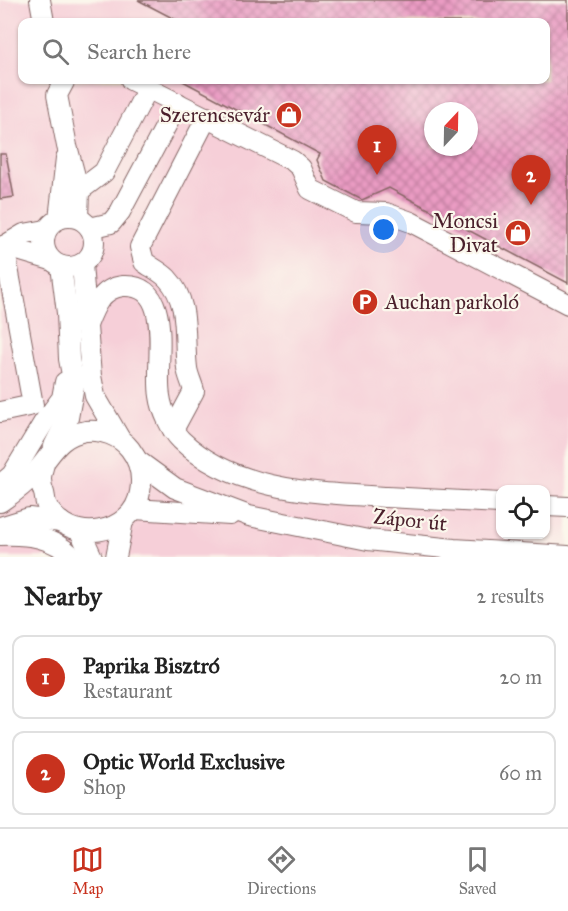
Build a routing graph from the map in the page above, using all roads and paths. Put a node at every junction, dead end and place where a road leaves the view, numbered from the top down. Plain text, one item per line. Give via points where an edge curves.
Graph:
1 (140, 84) edge
2 (59, 85) edge
3 (178, 103) junction
4 (207, 117) junction
5 (67, 146) junction
6 (79, 191) junction
7 (69, 224) junction
8 (2, 247) edge
9 (56, 263) junction
10 (82, 264) junction
11 (568, 304) edge
12 (86, 328) junction
13 (69, 359) junction
14 (0, 412) edge
15 (173, 430) junction
16 (120, 439) junction
17 (49, 455) junction
18 (138, 461) junction
19 (0, 485) edge
20 (0, 502) edge
21 (496, 503) edge
22 (550, 506) edge
23 (568, 507) edge
24 (129, 515) junction
25 (249, 516) junction
26 (61, 522) junction
27 (0, 527) edge
28 (80, 531) junction
29 (0, 535) edge
30 (568, 556) edge
31 (73, 557) edge
32 (92, 557) edge
33 (116, 557) edge

1 - 3 street
1 - 6 street via 104,172
2 - 5 street
3 - 4 street
3 - 7 street via 111,224
4 - 11 street via 293,161 301,168 310,189 356,212 386,213 411,222
4 - 15 street via 140,247 144,262 167,277 175,289 186,323 187,370 194,391
5 - 6 street
5 - 7 street
6 - 7 street
7 - 8 street via 24,234
7 - 9 street via 44,246
7 - 10 street via 94,235 93,251
8 - 9 street
8 - 14 street via 33,405
9 - 10 street via 72,267
9 - 13 street via 68,314
10 - 12 street, Zápor út
12 - 15 street via 100,298 111,289 132,287 152,299 158,313 160,396
12 - 16 street, Zápor út via 95,396
13 - 17 street via 74,385 68,418
13 - 19 street via 62,398 12,475
15 - 21 street via 194,451 218,466 295,490
16 - 17 street via 105,432 87,431 70,435
16 - 18 street, Zápor út
17 - 20 street via 35,474
17 - 26 street via 40,481 47,506
18 - 24 street via 142,479 139,498
18 - 25 street, Zápor út via 175,488
22 - 23 street
24 - 25 street, Zápor út
24 - 28 street, Zápor út via 113,527 97,532
24 - 33 street
25 - 30 street, Zápor út via 368,540
26 - 27 street via 29,518
26 - 28 street
28 - 32 street
29 - 31 street via 29,534 49,541

